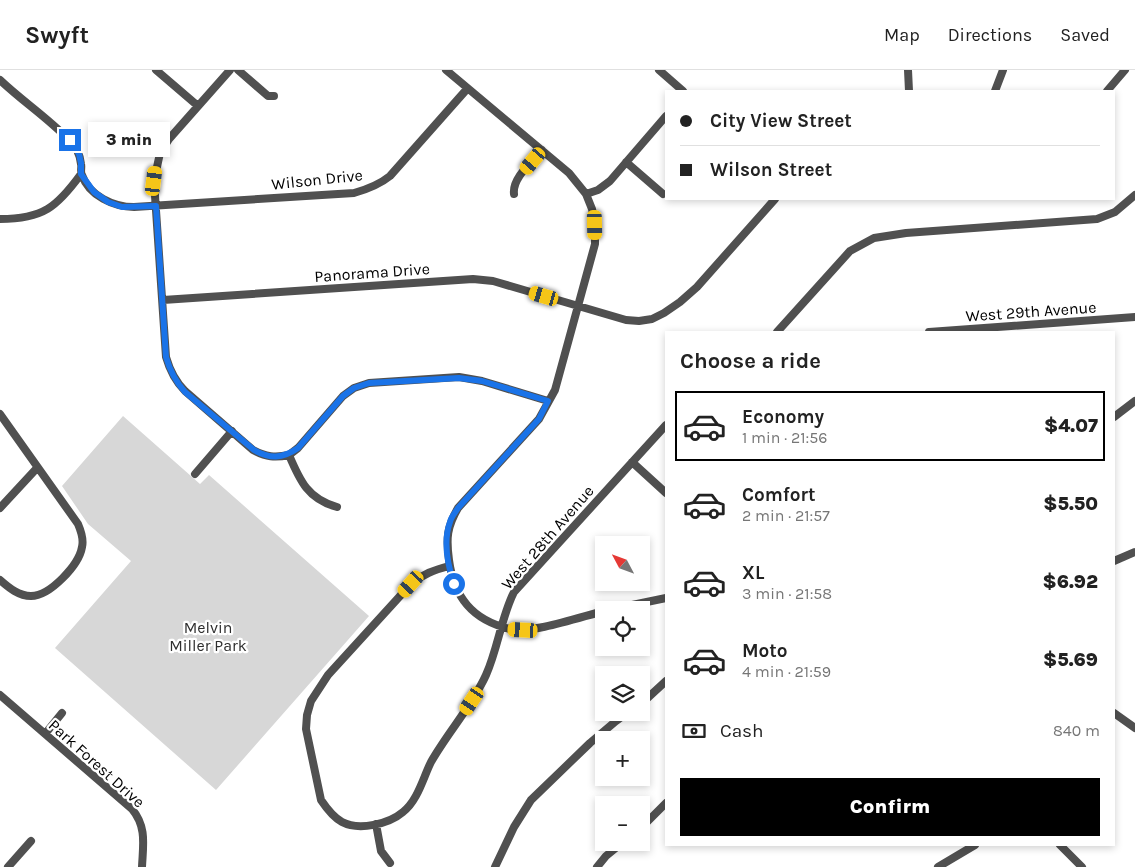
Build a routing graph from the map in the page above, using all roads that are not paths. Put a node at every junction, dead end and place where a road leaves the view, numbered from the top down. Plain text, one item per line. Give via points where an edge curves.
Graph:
1 (156, 70) edge
2 (230, 70) edge
3 (238, 70) edge
4 (446, 70) edge
5 (659, 70) edge
6 (908, 70) edge
7 (1003, 70) edge
8 (1125, 70) edge
9 (0, 80) edge
10 (467, 88) junction
11 (682, 90) edge
12 (909, 90) edge
13 (995, 90) edge
14 (1108, 90) edge
15 (274, 96) dead end
16 (198, 106) junction
17 (665, 117) edge
18 (542, 150) junction
19 (626, 162) junction
20 (81, 174) junction
21 (514, 194) dead end
22 (586, 194) junction
23 (663, 194) dead end
24 (1135, 195) edge
25 (774, 200) edge
26 (156, 206) junction
27 (0, 219) edge
28 (163, 300) junction
29 (579, 306) junction
30 (1135, 317) edge
31 (778, 331) edge
32 (943, 331) edge
33 (548, 401) junction
34 (1135, 401) edge
35 (0, 414) edge
36 (1115, 416) edge
37 (665, 426) edge
38 (232, 431) junction
39 (289, 455) junction
40 (632, 462) junction
41 (36, 468) junction
42 (195, 474) dead end
43 (665, 492) edge
44 (337, 507) dead end
45 (0, 508) edge
46 (1135, 552) edge
47 (1115, 561) edge
48 (450, 566) junction
49 (0, 580) edge
50 (665, 598) edge
51 (650, 601) edge
52 (595, 613) edge
53 (502, 626) junction
54 (665, 682) edge
55 (0, 695) edge
56 (650, 696) edge
57 (1115, 713) edge
58 (62, 714) dead end
59 (616, 721) edge
60 (1135, 728) edge
61 (45, 734) junction
62 (665, 804) edge
63 (650, 819) edge
64 (376, 824) junction
65 (31, 841) dead end
66 (973, 846) edge
67 (1061, 846) edge
68 (612, 851) edge
69 (390, 863) dead end
70 (8, 867) edge
71 (142, 867) edge
72 (495, 867) edge
73 (597, 867) edge
74 (938, 867) edge
75 (1082, 867) edge

1 - 16 street
2 - 16 street
3 - 15 street via 268,96
4 - 10 street
5 - 11 street
6 - 12 street
7 - 13 street
8 - 14 street
9 - 20 street via 70,140 79,154
10 - 18 street
10 - 26 street, Wilson Drive via 395,171 367,189 354,193
16 - 26 street via 160,153 154,181
17 - 19 street
18 - 21 street via 516,182
18 - 22 street via 569,173
19 - 22 street via 610,181
19 - 23 street
20 - 26 street, Wilson Drive via 94,192 108,202 122,207
20 - 27 street via 61,199 47,210 35,216
22 - 29 street via 595,225 595,244
24 - 31 street via 1115,212 1092,220 874,238 850,251
25 - 29 street, Panorama Drive via 697,287 664,313 646,320 626,320
26 - 28 street
28 - 29 street, Panorama Drive via 473,279 493,281
28 - 38 street via 166,357 176,382
29 - 33 street
30 - 32 street, West 29th Avenue
33 - 39 street via 482,381 459,378 369,383 343,396
33 - 48 street via 539,419 458,508 447,536
34 - 36 street
35 - 41 street
37 - 40 street, West 28th Avenue
38 - 39 street via 264,456
38 - 42 street
39 - 44 street via 303,485 312,495 322,503
40 - 43 street
40 - 53 street, West 28th Avenue via 514,592
41 - 45 street
41 - 49 street via 78,524 82,547 76,562 47,592 23,595
46 - 47 street
48 - 53 street via 454,584 466,603 482,618
48 - 64 street via 419,577 411,584 328,675 311,701 306,729 321,800 327,810 344,824
50 - 51 street
52 - 53 street via 536,628 510,629
53 - 64 street, West 28th Avenue via 480,689 432,762 412,802 394,818
54 - 56 street
55 - 61 street, Park Forest Drive
57 - 60 street
58 - 61 street
59 - 72 street via 531,800
61 - 71 street, Park Forest Drive via 138,817 143,835
62 - 63 street
64 - 69 street via 381,851
65 - 70 street
66 - 74 street
67 - 75 street
68 - 73 street

